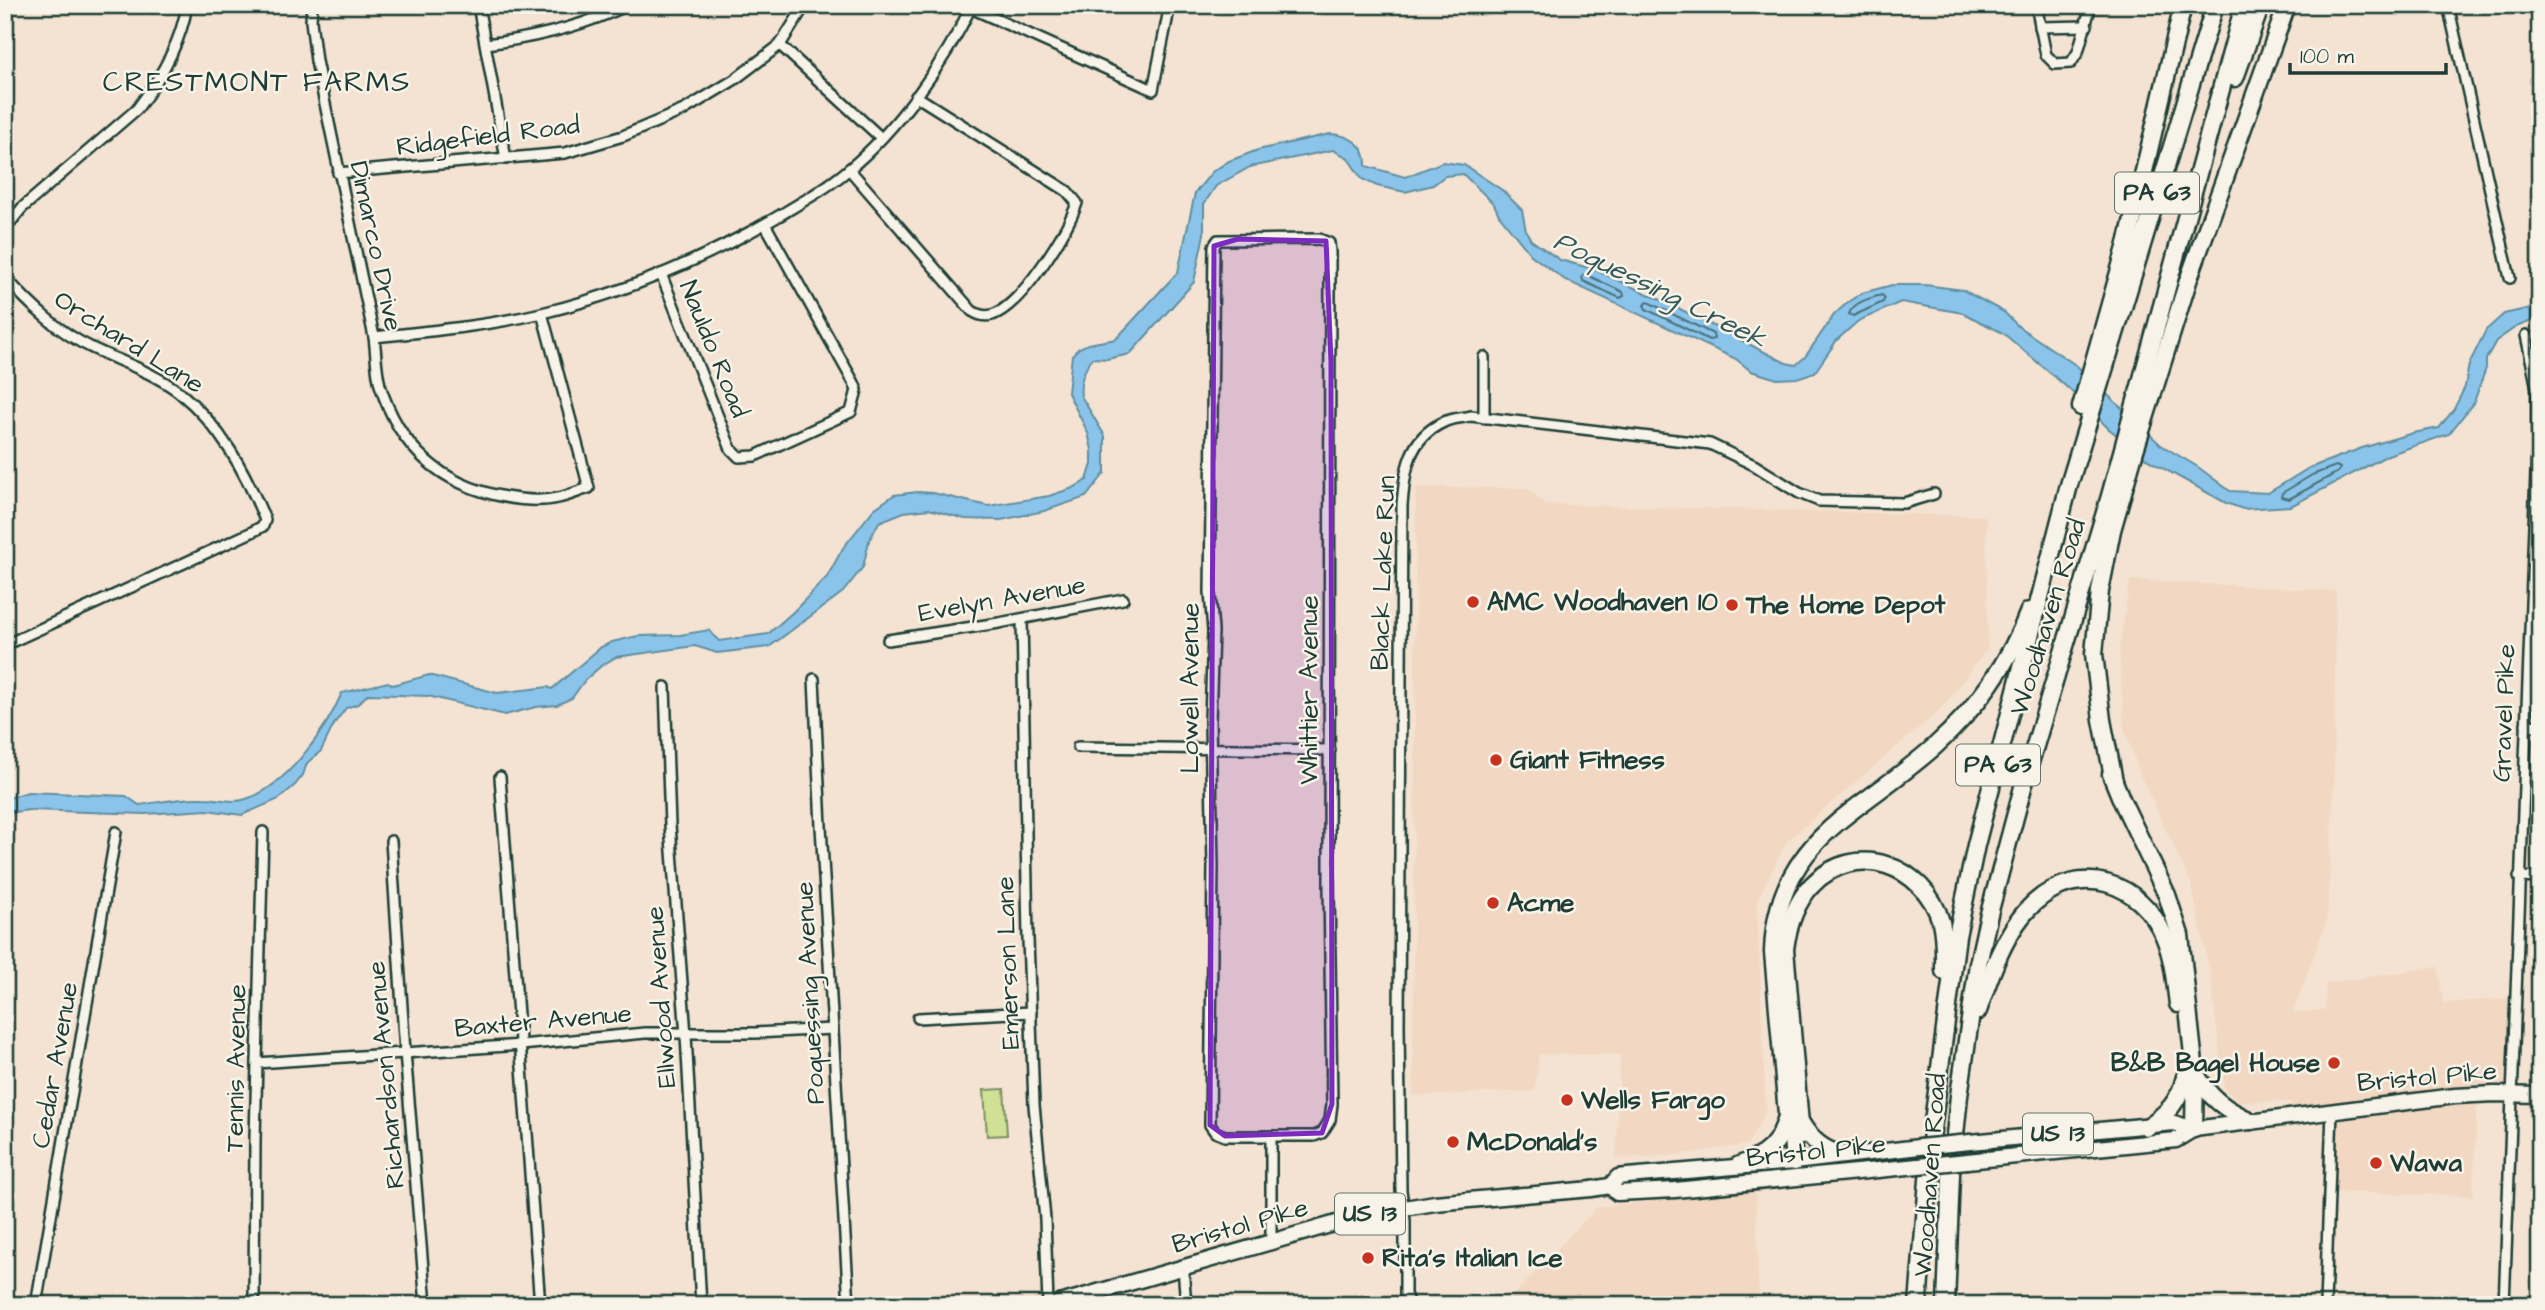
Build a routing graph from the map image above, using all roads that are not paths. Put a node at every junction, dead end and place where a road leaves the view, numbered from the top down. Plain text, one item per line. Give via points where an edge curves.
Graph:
1 (187, 5) edge
2 (312, 5) edge
3 (478, 5) edge
4 (628, 5) edge
5 (805, 5) edge
6 (1170, 5) edge
7 (2036, 5) edge
8 (2091, 5) edge
9 (2183, 5) edge
10 (2214, 5) edge
11 (2245, 5) edge
12 (2261, 5) edge
13 (2287, 5) edge
14 (2448, 5) edge
15 (972, 6) edge
16 (2087, 26) junction
17 (2040, 27) junction
18 (485, 44) junction
19 (780, 45) junction
20 (916, 96) junction
21 (880, 137) junction
22 (506, 159) junction
23 (849, 169) junction
24 (338, 173) junction
25 (2196, 186) junction
26 (765, 224) junction
27 (5, 229) edge
28 (1330, 252) joint
29 (662, 274) junction
30 (5, 276) edge
31 (2511, 278) dead end
32 (542, 313) junction
33 (2526, 335) dead end
34 (374, 337) junction
35 (1484, 357) dead end
36 (2095, 376) junction
37 (2085, 412) junction
38 (2139, 414) junction
39 (1484, 418) junction
40 (2129, 448) junction
41 (2069, 485) junction
42 (1934, 494) dead end
43 (2110, 496) junction
44 (2536, 504) edge
45 (1123, 599) dead end
46 (1021, 619) junction
47 (888, 640) dead end
48 (5, 645) edge
49 (814, 679) dead end
50 (665, 687) dead end
51 (1965, 715) junction
52 (2526, 723) junction
53 (2540, 727) edge
54 (1078, 747) dead end
55 (1210, 749) junction
56 (1329, 750) junction
57 (500, 777) dead end
58 (2114, 781) junction
59 (262, 831) dead end
60 (116, 832) dead end
61 (391, 841) dead end
62 (2519, 877) junction
63 (2540, 878) edge
64 (1031, 1012) junction
65 (918, 1018) dead end
66 (833, 1029) junction
67 (686, 1035) junction
68 (520, 1045) junction
69 (1942, 1047) junction
70 (1965, 1050) junction
71 (405, 1052) junction
72 (257, 1063) junction
73 (2190, 1075) junction
74 (2513, 1094) junction
75 (2540, 1095) edge
76 (2332, 1111) junction
77 (1793, 1117) junction
78 (2251, 1121) junction
79 (2147, 1127) junction
80 (2194, 1129) junction
81 (1271, 1137) junction
82 (1843, 1155) junction
83 (1799, 1161) junction
84 (1740, 1165) junction
85 (1800, 1178) junction
86 (1610, 1186) junction
87 (1404, 1207) junction
88 (1924, 1216) junction
89 (1271, 1242) junction
90 (1184, 1267) junction
91 (1405, 1294) junction
92 (849, 1300) edge
93 (1947, 1301) edge
94 (36, 1305) edge
95 (254, 1305) edge
96 (426, 1305) edge
97 (540, 1305) edge
98 (701, 1305) edge
99 (1050, 1305) edge
100 (1186, 1305) edge
101 (1401, 1305) edge
102 (1409, 1305) edge
103 (1918, 1305) edge
104 (1925, 1305) edge
105 (2325, 1305) edge
106 (2504, 1305) edge

1 - 27 street via 171,55 137,109 22,208
2 - 24 street, Dimarco Drive via 316,61
3 - 18 street
4 - 18 street via 563,31
5 - 19 street, Ridgefield Road
6 - 15 street via 1153,90
7 - 17 street
8 - 16 street
9 - 36 highway
10 - 36 highway, Woodhaven Road / PA 63
11 - 25 highway, Woodhaven Road / PA 63
12 - 25 highway
13 - 38 highway
14 - 31 street
15 - 20 street
16 - 17 street
16 - 17 street via 2078,52 2071,63 2063,65 2046,55
18 - 22 street
19 - 21 street
19 - 22 street, Ridgefield Road via 684,110 623,136 565,153
20 - 21 street
20 - 23 street via 1068,191 1077,203 1045,262 1012,302 996,314 982,317 972,311
21 - 23 street
22 - 24 street, Ridgefield Road
23 - 26 street
24 - 34 street, Dimarco Drive
25 - 38 highway, Woodhaven Road / PA 63
26 - 29 street
26 - 29 street, Nauldo Road via 854,383 857,390 851,412 755,456 739,457 727,440
28 - 55 street, Lowell Avenue via 1328,243 1320,239 1218,240 1214,246
28 - 56 street, Whittier Avenue
29 - 32 street
30 - 48 street, Orchard Lane via 61,330 178,391 228,444 265,520 252,532
32 - 34 street
32 - 34 street, Dimarco Drive via 589,488 557,498 522,500 479,492 444,475 417,453 394,422 379,383
33 - 44 street, Gravel Pike via 2538,388
35 - 39 street
36 - 37 highway, Woodhaven Road / PA 63
37 - 41 highway, Woodhaven Road / PA 63
37 - 51 highway via 2036,582 1997,665
38 - 40 highway, Woodhaven Road / PA 63
39 - 42 street, Black Lake Run via 1710,444 1819,501 1904,503
39 - 87 street, Black Lake Run via 1444,422 1425,435 1411,451 1404,475 1399,1027
40 - 43 highway, Woodhaven Road / PA 63
40 - 58 highway via 2101,591 2094,654
41 - 51 highway via 2028,615 2003,664
41 - 69 highway, Woodhaven Road / PA 63 via 1973,858
43 - 58 highway via 2090,605 2088,648 2095,724
43 - 70 highway, Woodhaven Road / PA 63 via 2010,833 1978,964
44 - 52 street, Gravel Pike
45 - 46 street, Evelyn Avenue
46 - 47 street, Evelyn Avenue
46 - 64 street, Emerson Lane
49 - 66 street, Poquessing Avenue
50 - 67 street, Ellwood Avenue
51 - 77 highway via 1910,767 1816,840 1787,885 1774,925 1773,952
52 - 53 street
52 - 62 street, Gravel Pike
54 - 55 street
55 - 56 street
55 - 81 street, Lowell Avenue via 1210,1125 1225,1136
56 - 81 street, Whittier Avenue via 1332,1104 1322,1133
57 - 68 street
58 - 73 highway via 2176,920 2184,960
59 - 72 street, Tennis Avenue
60 - 94 street, Cedar Avenue
61 - 71 street, Richardson Avenue
62 - 63 street
62 - 74 street, Gravel Pike
64 - 65 street
64 - 99 street, Emerson Lane
66 - 67 street, Baxter Avenue
66 - 92 street, Poquessing Avenue
67 - 68 street, Baxter Avenue via 633,1034
67 - 98 street, Ellwood Avenue
68 - 71 street, Baxter Avenue
68 - 97 street
69 - 77 highway via 1944,943 1941,922 1928,896 1913,878 1892,867 1864,862 1836,869 1806,893 1786,939
69 - 88 highway, Woodhaven Road / PA 63
70 - 73 highway via 1991,976 2027,911 2065,884 2101,882 2133,895 2164,936
70 - 93 highway, Woodhaven Road / PA 63 via 1951,1174
71 - 72 street, Baxter Avenue
71 - 96 street, Richardson Avenue
72 - 95 street, Tennis Avenue
73 - 78 highway via 2216,1102
73 - 79 highway via 2172,1108
73 - 80 highway
74 - 75 main road, Bristol Pike / US 13
74 - 76 main road, Bristol Pike / US 13
74 - 106 street, Gravel Pike
76 - 78 main road, Bristol Pike / US 13
76 - 105 street
77 - 82 highway via 1815,1141
77 - 83 highway
77 - 84 highway via 1769,1150
78 - 80 main road, Bristol Pike / US 13
79 - 80 main road, Bristol Pike / US 13 via 2174,1123
79 - 82 main road, Bristol Pike / US 13, bridge
80 - 85 main road, Bristol Pike / US 13, bridge via 2176,1140
81 - 89 street
82 - 83 main road, Bristol Pike / US 13
83 - 84 main road, Bristol Pike / US 13
83 - 85 main road
84 - 86 main road, Bristol Pike / US 13 via 1618,1177
85 - 86 main road, Bristol Pike / US 13 via 1617,1193
86 - 87 main road, Bristol Pike / US 13
87 - 89 main road, Bristol Pike / US 13
87 - 91 street, Black Lake Run
88 - 103 highway
88 - 104 highway
89 - 90 main road, Bristol Pike / US 13
90 - 99 main road, Bristol Pike / US 13
90 - 100 street
91 - 101 street
91 - 102 street

